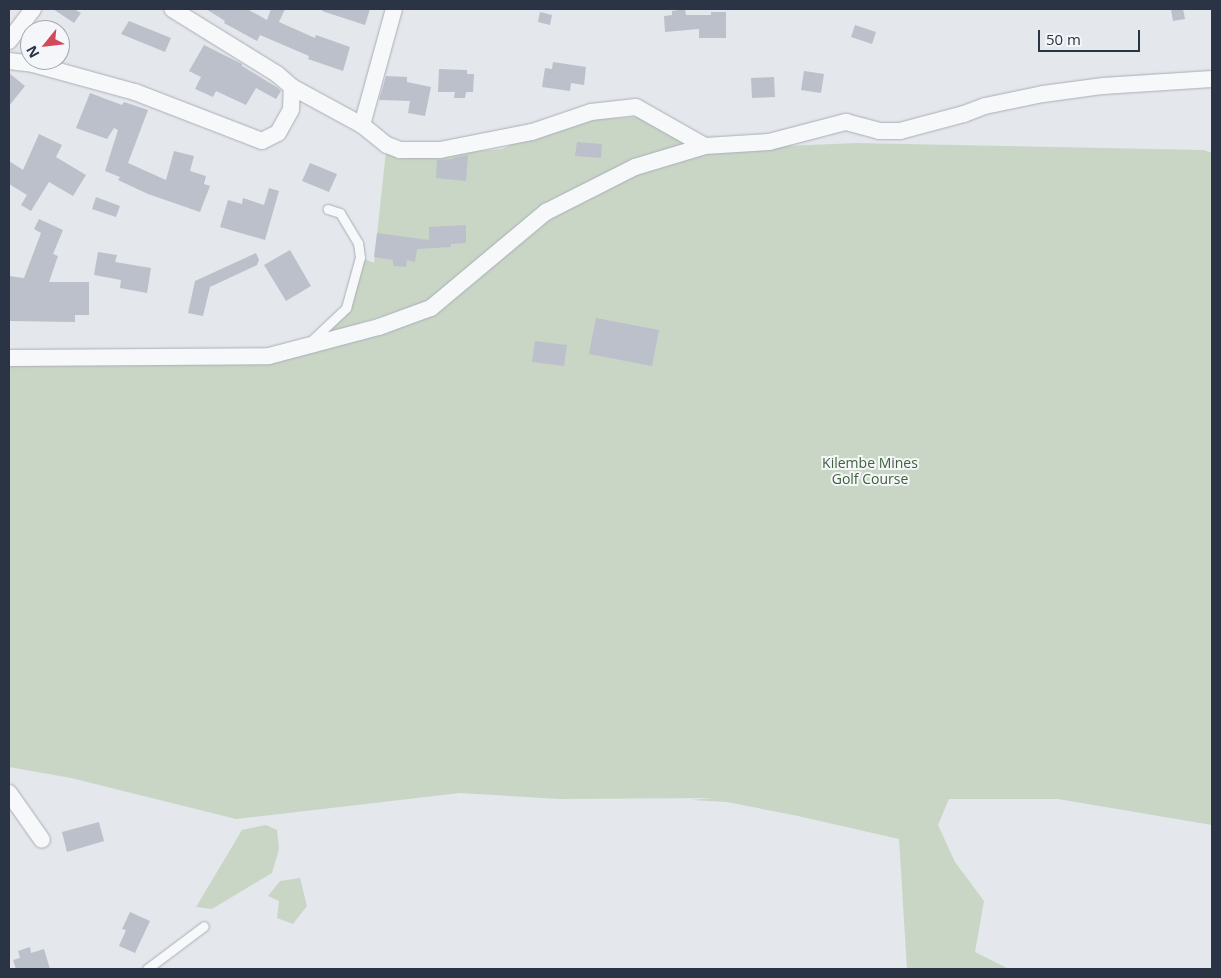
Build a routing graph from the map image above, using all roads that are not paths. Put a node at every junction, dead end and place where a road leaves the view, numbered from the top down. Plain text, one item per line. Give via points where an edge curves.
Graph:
1 (33, 9) edge
2 (172, 9) edge
3 (394, 9) edge
4 (9, 41) edge
5 (9, 61) edge
6 (1212, 79) edge
7 (292, 87) junction
8 (362, 125) junction
9 (705, 146) junction
10 (328, 209) dead end
11 (306, 346) junction
12 (9, 358) edge
13 (9, 793) edge
14 (42, 840) dead end
15 (204, 926) dead end
16 (147, 969) edge

1 - 4 street
2 - 7 street via 277,74
3 - 8 street
5 - 7 street via 33,64 135,92 262,141 273,138 284,123 291,110
6 - 9 street via 1103,86 1043,94 985,106 900,131 879,131 846,122 768,142
7 - 8 street
8 - 9 street via 387,145 400,150 440,150 532,132 591,112 636,108
9 - 11 street via 634,167 546,212 431,308 406,319
10 - 11 lane via 340,213 358,243 360,257 346,308
11 - 12 street via 269,356
13 - 14 street
15 - 16 lane

